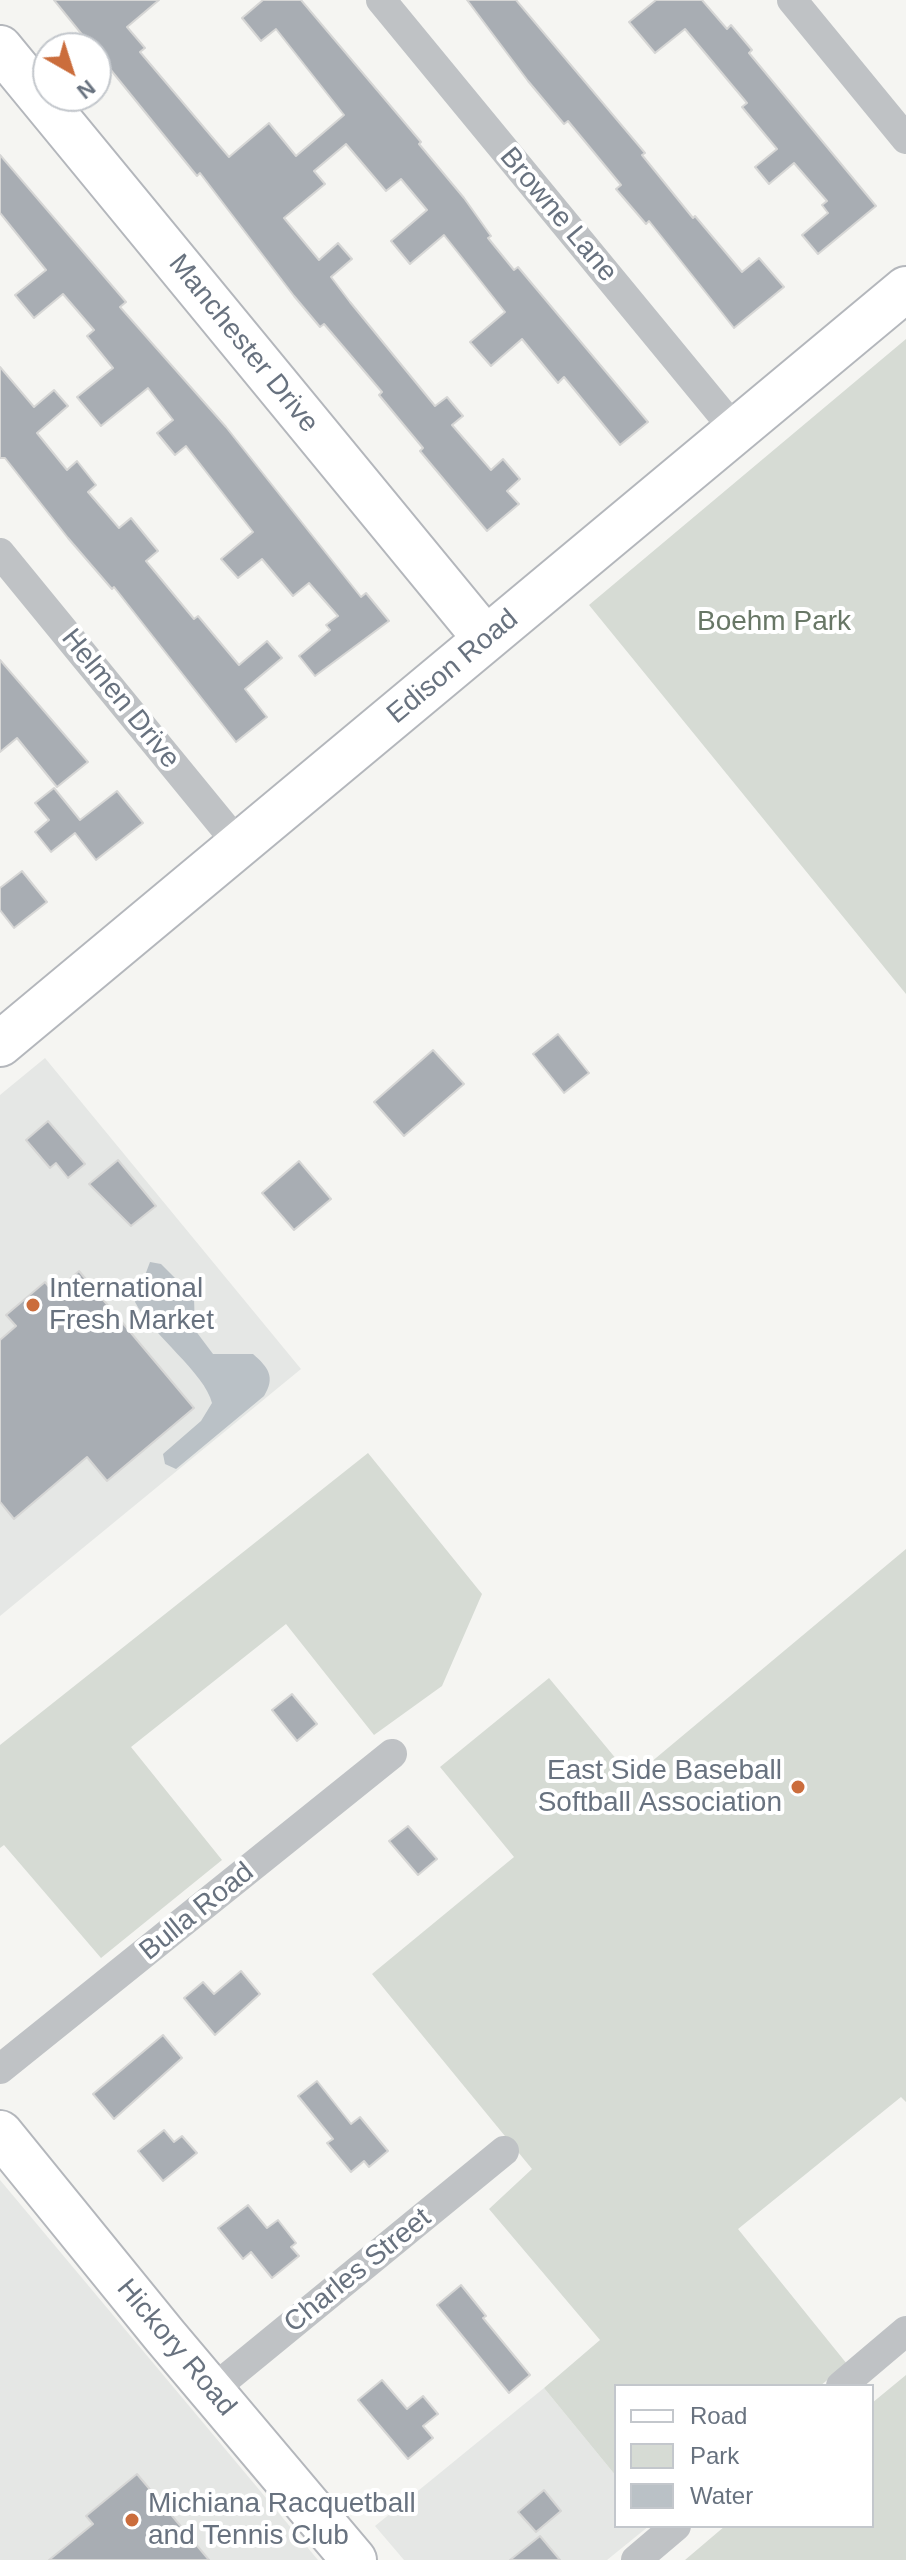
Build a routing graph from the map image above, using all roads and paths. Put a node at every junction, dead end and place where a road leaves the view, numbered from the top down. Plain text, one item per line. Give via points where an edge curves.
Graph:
1 (381, 0) edge
2 (792, 0) edge
3 (0, 48) edge
4 (906, 139) edge
5 (906, 289) edge
6 (735, 430) junction
7 (0, 553) edge
8 (486, 639) junction
9 (239, 845) junction
10 (0, 1044) edge
11 (392, 1754) dead end
12 (0, 2069) edge
13 (0, 2133) edge
14 (504, 2151) dead end
15 (906, 2331) edge
16 (843, 2384) edge
17 (211, 2391) junction
18 (674, 2528) edge
19 (354, 2560) edge
20 (636, 2560) edge

1 - 6 street, Browne Lane
2 - 4 street
3 - 8 street, Manchester Drive
5 - 6 street, Edison Road
6 - 8 street, Edison Road
7 - 9 street, Helmen Drive
8 - 9 street, Edison Road
9 - 10 street, Edison Road
11 - 12 street, Bulla Road
13 - 17 street, Hickory Road
14 - 17 street, Charles Street
15 - 16 street
17 - 19 street, Hickory Road
18 - 20 street

